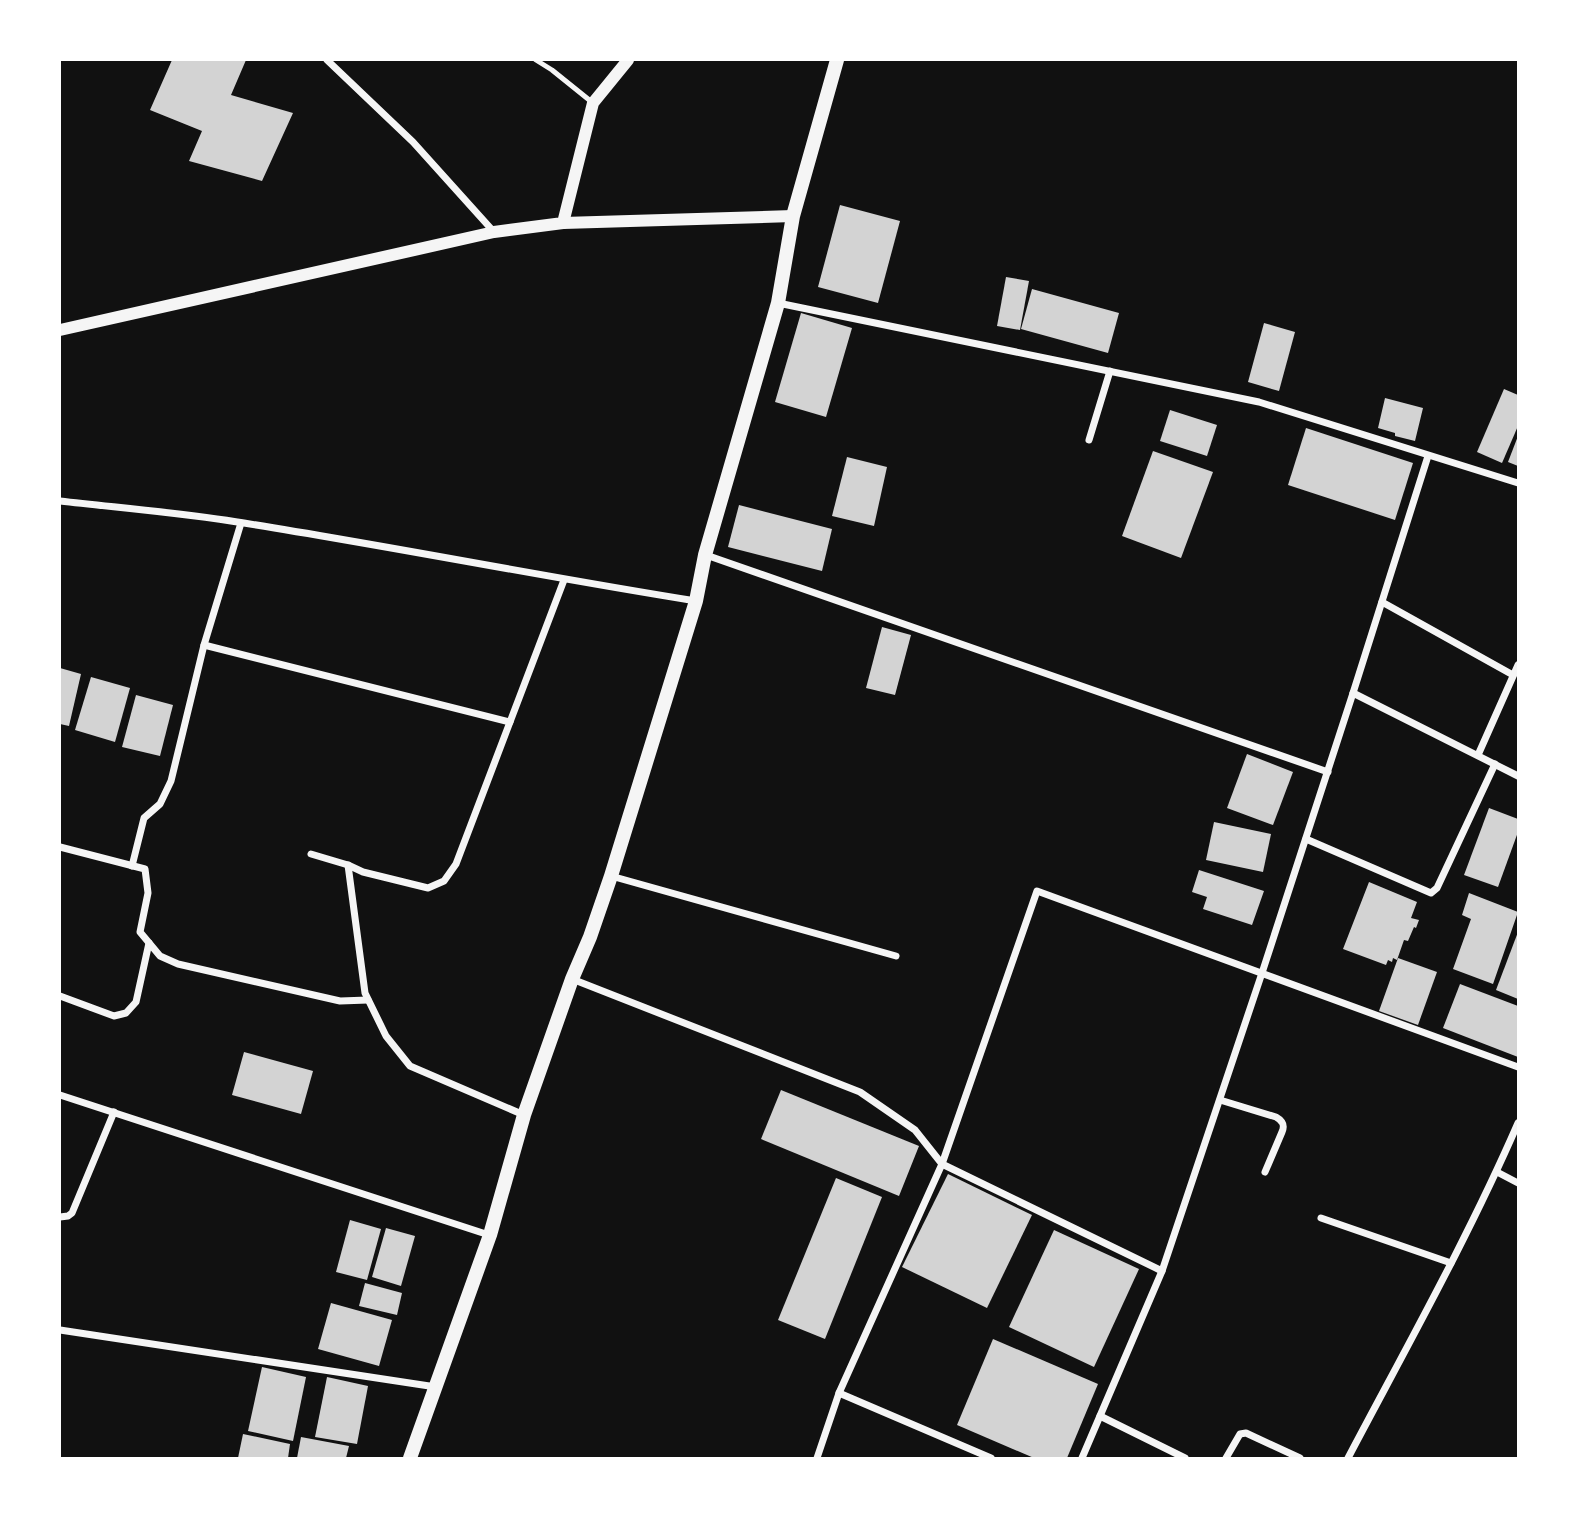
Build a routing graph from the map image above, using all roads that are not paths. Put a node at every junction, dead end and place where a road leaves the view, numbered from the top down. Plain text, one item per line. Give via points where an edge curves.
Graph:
1 (327, 60) edge
2 (536, 60) edge
3 (628, 60) edge
4 (837, 60) edge
5 (593, 103) junction
6 (793, 216) junction
7 (562, 223) junction
8 (494, 232) junction
9 (778, 303) junction
10 (60, 330) edge
11 (1110, 371) junction
12 (1089, 440) dead end
13 (1428, 456) junction
14 (1518, 483) edge
15 (60, 500) edge
16 (241, 523) junction
17 (705, 555) junction
18 (564, 580) junction
19 (696, 601) junction
20 (1382, 603) junction
21 (204, 645) junction
22 (1518, 665) edge
23 (1513, 675) junction
24 (1353, 693) junction
25 (510, 722) junction
26 (1478, 755) junction
27 (1495, 764) junction
28 (1328, 772) junction
29 (1518, 776) edge
30 (1306, 839) junction
31 (60, 848) edge
32 (311, 854) dead end
33 (348, 865) junction
34 (132, 866) junction
35 (611, 876) junction
36 (149, 943) junction
37 (896, 956) dead end
38 (1262, 973) junction
39 (572, 979) junction
40 (60, 996) edge
41 (368, 1000) junction
42 (1518, 1067) edge
43 (60, 1095) edge
44 (1220, 1100) junction
45 (114, 1112) junction
46 (524, 1115) junction
47 (1518, 1123) edge
48 (942, 1164) junction
49 (1265, 1172) dead end
50 (1497, 1172) junction
51 (1518, 1183) edge
52 (60, 1217) edge
53 (1321, 1218) dead end
54 (490, 1235) junction
55 (1451, 1263) junction
56 (1162, 1271) junction
57 (60, 1330) edge
58 (436, 1387) junction
59 (839, 1393) junction
60 (1100, 1416) junction
61 (410, 1458) edge
62 (817, 1458) edge
63 (991, 1458) edge
64 (1082, 1458) edge
65 (1185, 1458) edge
66 (1226, 1458) edge
67 (1300, 1458) edge
68 (1348, 1458) edge

1 - 8 street via 413,142
2 - 5 lane
3 - 5 street
4 - 6 main road
5 - 7 street
6 - 7 street
6 - 9 main road
7 - 8 street
8 - 10 street
9 - 11 street
9 - 17 main road
11 - 12 street
11 - 13 street via 1259,402
13 - 14 street
13 - 20 street
15 - 16 street
16 - 18 street
16 - 21 street
17 - 19 main road
17 - 28 street
18 - 19 street
18 - 25 street
19 - 35 main road
20 - 23 street
20 - 24 street
21 - 25 street
21 - 34 street via 171,781 160,804 144,818
22 - 23 street
23 - 26 street
24 - 26 street
24 - 28 street
25 - 33 street via 456,864 444,881 428,888
26 - 27 street
27 - 29 street
27 - 30 street via 1435,892
28 - 30 street
30 - 38 street
31 - 34 street
32 - 33 street
33 - 41 street
34 - 36 street via 145,869 148,893 140,932
35 - 37 street
35 - 39 main road
36 - 40 street via 136,1002 126,1013 114,1016
36 - 41 street via 160,956 178,964 340,1001
38 - 42 street
38 - 44 street
38 - 48 street via 1037,891
39 - 46 main road
39 - 48 street via 860,1092 915,1130
41 - 46 street via 386,1035 410,1066
43 - 45 street
44 - 49 street via 1283,1122
44 - 56 street
45 - 52 street via 72,1213
45 - 54 street
46 - 54 main road
47 - 50 street
48 - 56 street
48 - 59 street
50 - 51 street
50 - 55 street
53 - 55 street
54 - 58 main road
55 - 68 street
56 - 60 street
57 - 58 street
58 - 61 main road
59 - 62 street
59 - 63 street
60 - 64 street
60 - 65 street
66 - 67 street via 1240,1434 1246,1433

